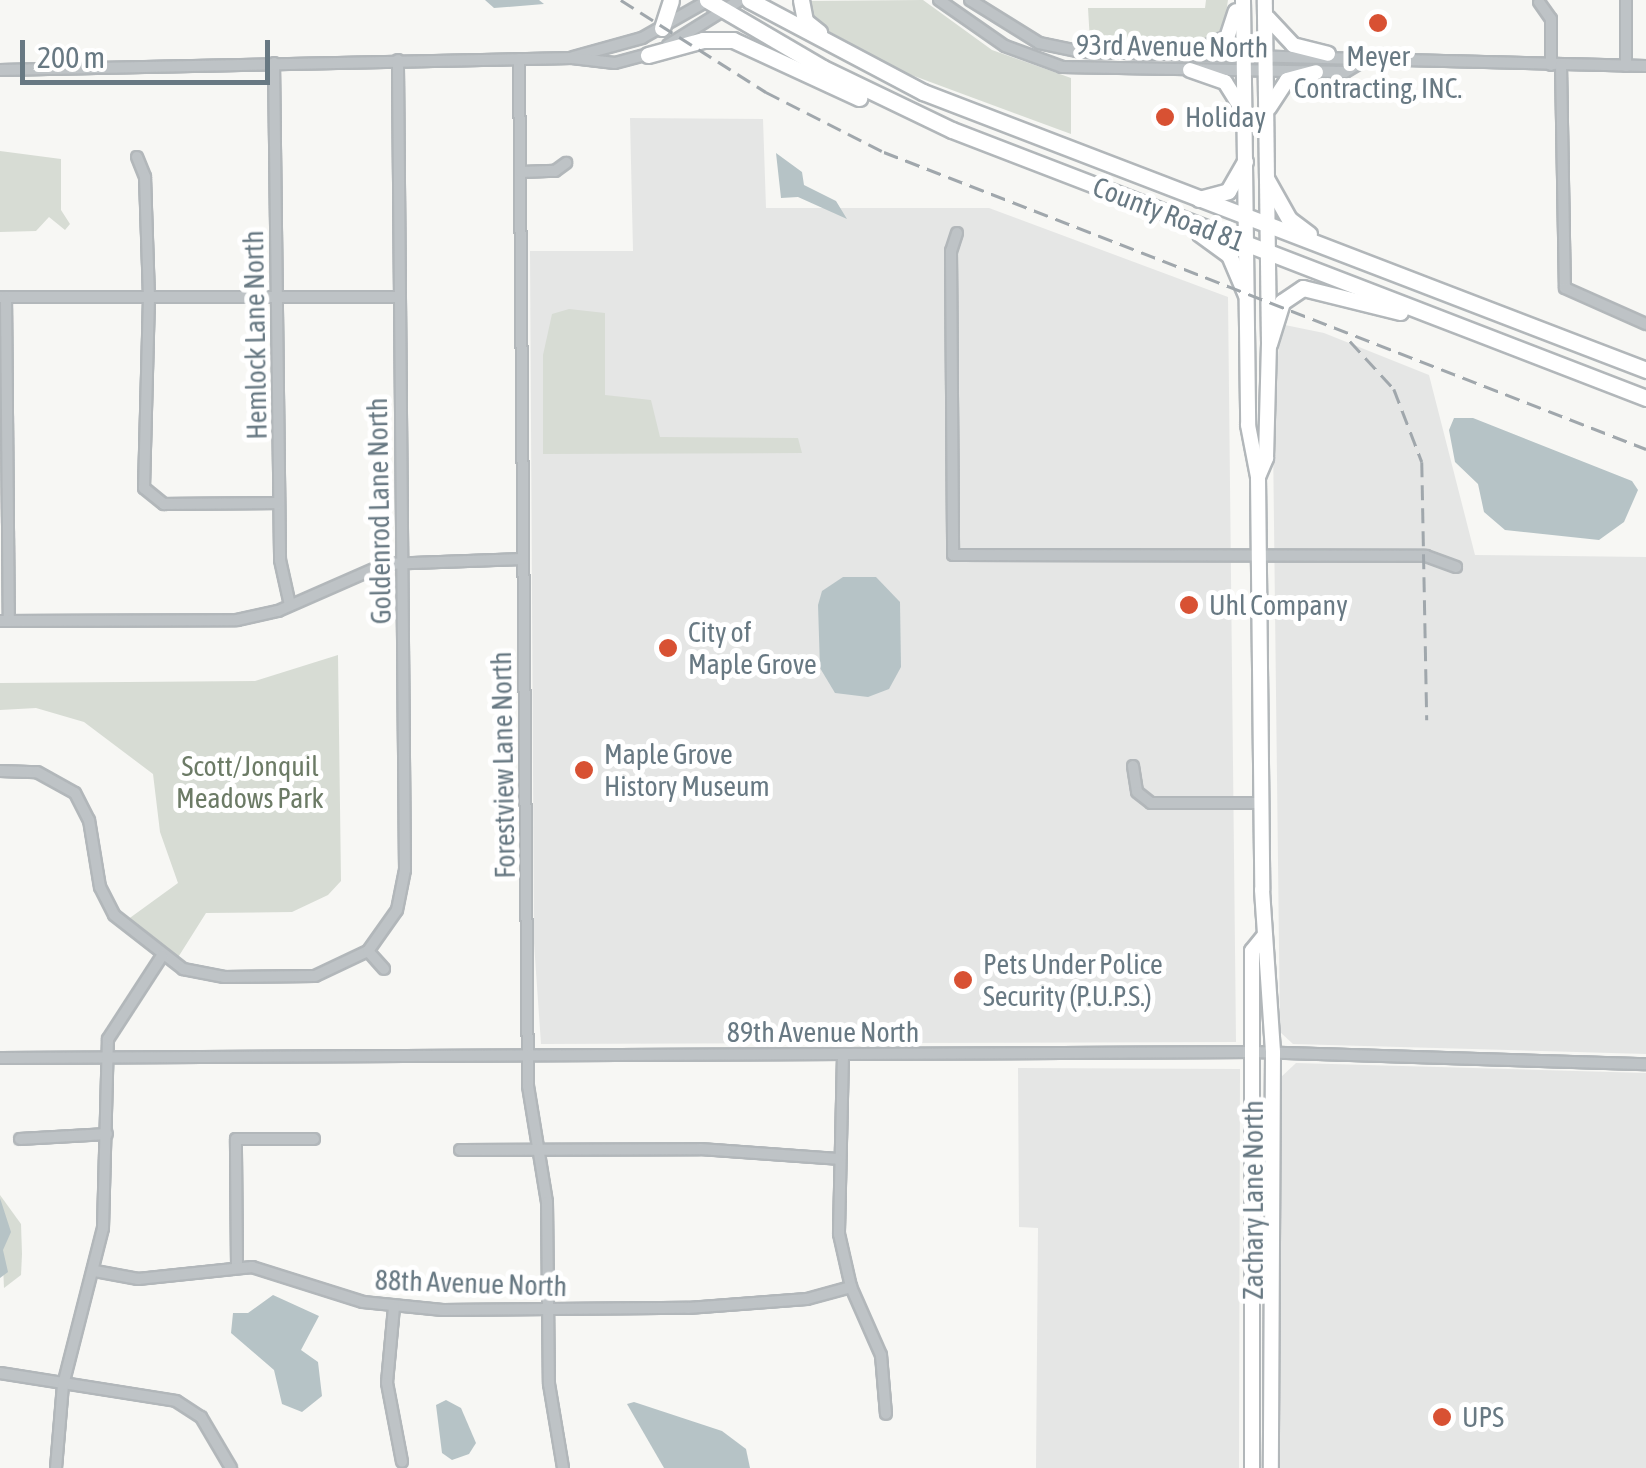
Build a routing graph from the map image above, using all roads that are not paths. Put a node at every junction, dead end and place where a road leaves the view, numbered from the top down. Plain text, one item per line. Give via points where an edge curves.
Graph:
1 (671, 0) edge
2 (708, 0) edge
3 (740, 0) edge
4 (749, 0) edge
5 (800, 0) edge
6 (939, 0) edge
7 (970, 0) edge
8 (1240, 0) edge
9 (1626, 0) edge
10 (1540, 2) edge
11 (1265, 5) edge
12 (724, 11) junction
13 (662, 28) junction
14 (1195, 53) junction
15 (1244, 54) junction
16 (1265, 54) junction
17 (1328, 54) junction
18 (648, 55) junction
19 (572, 58) junction
20 (519, 59) junction
21 (398, 60) junction
22 (274, 64) junction
23 (1360, 64) junction
24 (1556, 65) junction
25 (1626, 66) junction
26 (1646, 66) edge
27 (0, 70) edge
28 (1190, 70) junction
29 (1244, 70) junction
30 (1265, 70) junction
31 (1316, 72) junction
32 (884, 74) junction
33 (1266, 118) junction
34 (931, 120) junction
35 (1244, 120) junction
36 (137, 157) dead end
37 (1245, 162) junction
38 (566, 164) dead end
39 (521, 172) junction
40 (1267, 180) junction
41 (1199, 199) junction
42 (1134, 201) junction
43 (1246, 217) junction
44 (1267, 226) junction
45 (957, 233) dead end
46 (1247, 244) junction
47 (1268, 252) junction
48 (1399, 274) junction
49 (1246, 295) junction
50 (3, 297) edge
51 (149, 297) junction
52 (277, 298) junction
53 (399, 298) junction
54 (1646, 324) edge
55 (1475, 332) junction
56 (1268, 344) junction
57 (1646, 370) edge
58 (1646, 398) edge
59 (1258, 477) junction
60 (279, 504) junction
61 (1258, 556) junction
62 (524, 558) junction
63 (402, 560) junction
64 (1456, 566) dead end
65 (290, 605) junction
66 (5, 621) edge
67 (1133, 766) dead end
68 (0, 771) edge
69 (1261, 803) junction
70 (1264, 936) junction
71 (368, 951) junction
72 (162, 956) junction
73 (384, 968) dead end
74 (1254, 1052) junction
75 (1272, 1053) junction
76 (843, 1055) junction
77 (529, 1056) junction
78 (108, 1057) junction
79 (0, 1058) edge
80 (1646, 1064) edge
81 (107, 1134) junction
82 (20, 1139) dead end
83 (314, 1139) dead end
84 (460, 1150) dead end
85 (537, 1150) junction
86 (838, 1158) junction
87 (237, 1266) junction
88 (96, 1271) junction
89 (851, 1288) junction
90 (394, 1308) junction
91 (548, 1309) junction
92 (0, 1373) edge
93 (63, 1385) junction
94 (886, 1414) dead end
95 (402, 1462) dead end
96 (56, 1468) edge
97 (231, 1468) edge
98 (564, 1468) edge
99 (1252, 1468) edge
100 (1271, 1468) edge

1 - 13 highway
2 - 12 highway, County Road 81
2 - 13 street
3 - 12 street
4 - 32 highway, County Road 81
5 - 32 highway via 814,29
6 - 28 street, 93rd Avenue North via 1005,46 1047,64
7 - 14 street, 93rd Avenue North via 1015,32 1065,50
8 - 14 main road via 1230,34
8 - 15 main road, Zachary Lane North
9 - 25 street
10 - 24 street via 1552,18
11 - 16 main road, Zachary Lane North
11 - 17 main road via 1282,39
12 - 18 street
12 - 34 highway, County Road 81
13 - 19 street
14 - 15 street, 93rd Avenue North
15 - 16 street, 93rd Avenue North
15 - 29 main road, Zachary Lane North
16 - 17 street, 93rd Avenue North
16 - 30 main road, Zachary Lane North
17 - 23 street, 93rd Avenue North
18 - 19 street via 615,63
18 - 34 highway via 702,40 733,40 879,106
19 - 20 street
20 - 21 street
20 - 39 street, Forestview Lane North
21 - 22 street
21 - 53 street, Goldenrod Lane North
22 - 27 street
22 - 52 street, Hemlock Lane North
23 - 24 street, 93rd Avenue North
23 - 31 street, 93rd Avenue North via 1345,72
24 - 25 street, 93rd Avenue North
24 - 54 street via 1565,288
25 - 26 street, 93rd Avenue North
28 - 29 street, 93rd Avenue North
28 - 35 main road via 1230,86
29 - 30 street, 93rd Avenue North
29 - 35 main road, Zachary Lane North
30 - 31 street, 93rd Avenue North
30 - 33 main road, Zachary Lane North
31 - 33 main road via 1280,86
32 - 41 highway, County Road 81
33 - 40 main road, Zachary Lane North
34 - 42 highway, County Road 81
35 - 37 main road, Zachary Lane North
36 - 51 street via 145,177
37 - 41 highway via 1228,192
37 - 43 main road, Zachary Lane North
38 - 39 street via 555,172
39 - 62 street, Forestview Lane North
40 - 44 main road, Zachary Lane North
40 - 48 highway via 1295,225
41 - 43 highway, County Road 81
42 - 46 highway, County Road 81
42 - 49 highway via 1219,245
43 - 44 highway, County Road 81
43 - 46 main road, Zachary Lane North
44 - 47 main road, Zachary Lane North
44 - 48 highway, County Road 81
45 - 61 street via 951,251 953,554
46 - 47 highway, County Road 81
46 - 49 main road, Zachary Lane North
47 - 55 highway, County Road 81
47 - 56 main road, Zachary Lane North
48 - 57 highway, County Road 81
49 - 59 main road, Zachary Lane North via 1249,452
50 - 51 street
50 - 66 street
51 - 52 street
51 - 60 street via 141,430 147,494 164,504
52 - 53 street
52 - 60 street, Hemlock Lane North
53 - 63 street, Goldenrod Lane North
55 - 56 highway via 1303,288 1282,302
55 - 58 highway, County Road 81
56 - 59 main road, Zachary Lane North via 1266,458
59 - 61 main road, Zachary Lane North
60 - 65 street, Hemlock Lane North via 281,572
61 - 64 street via 1430,556
61 - 69 main road, Zachary Lane North
62 - 63 street
62 - 77 street, Forestview Lane North
63 - 65 street
63 - 71 street, Goldenrod Lane North via 406,870 397,910
65 - 66 street via 236,620
67 - 69 street via 1136,792 1151,803
68 - 72 street via 37,772 75,793 89,820 106,902
69 - 70 main road, Zachary Lane North
70 - 74 main road, Zachary Lane North via 1252,950
70 - 75 main road, Zachary Lane North via 1270,949
71 - 72 street via 315,976 202,975
71 - 73 street
72 - 78 street via 111,1026
74 - 75 street, 89th Avenue North
74 - 76 street, 89th Avenue North
74 - 99 main road, Zachary Lane North
75 - 80 street, 89th Avenue North
75 - 100 main road, Zachary Lane North
76 - 77 street, 89th Avenue North
76 - 86 street
77 - 78 street, 89th Avenue North
77 - 85 street, Forestview Lane North
78 - 79 street, 89th Avenue North
78 - 81 street
81 - 82 street
81 - 88 street
83 - 87 street via 236,1139
84 - 85 street
85 - 86 street via 700,1149
85 - 91 street, Forestview Lane North via 548,1202
86 - 89 street via 839,1234
87 - 88 street, 88th Avenue North via 138,1278
87 - 90 street, 88th Avenue North
88 - 93 street
89 - 91 street, 88th Avenue North via 807,1300
89 - 94 street via 881,1355
90 - 91 street, 88th Avenue North
90 - 95 street via 387,1383
91 - 98 street, Forestview Lane North via 550,1394
92 - 93 street
93 - 96 street
93 - 97 street via 183,1404 201,1417

